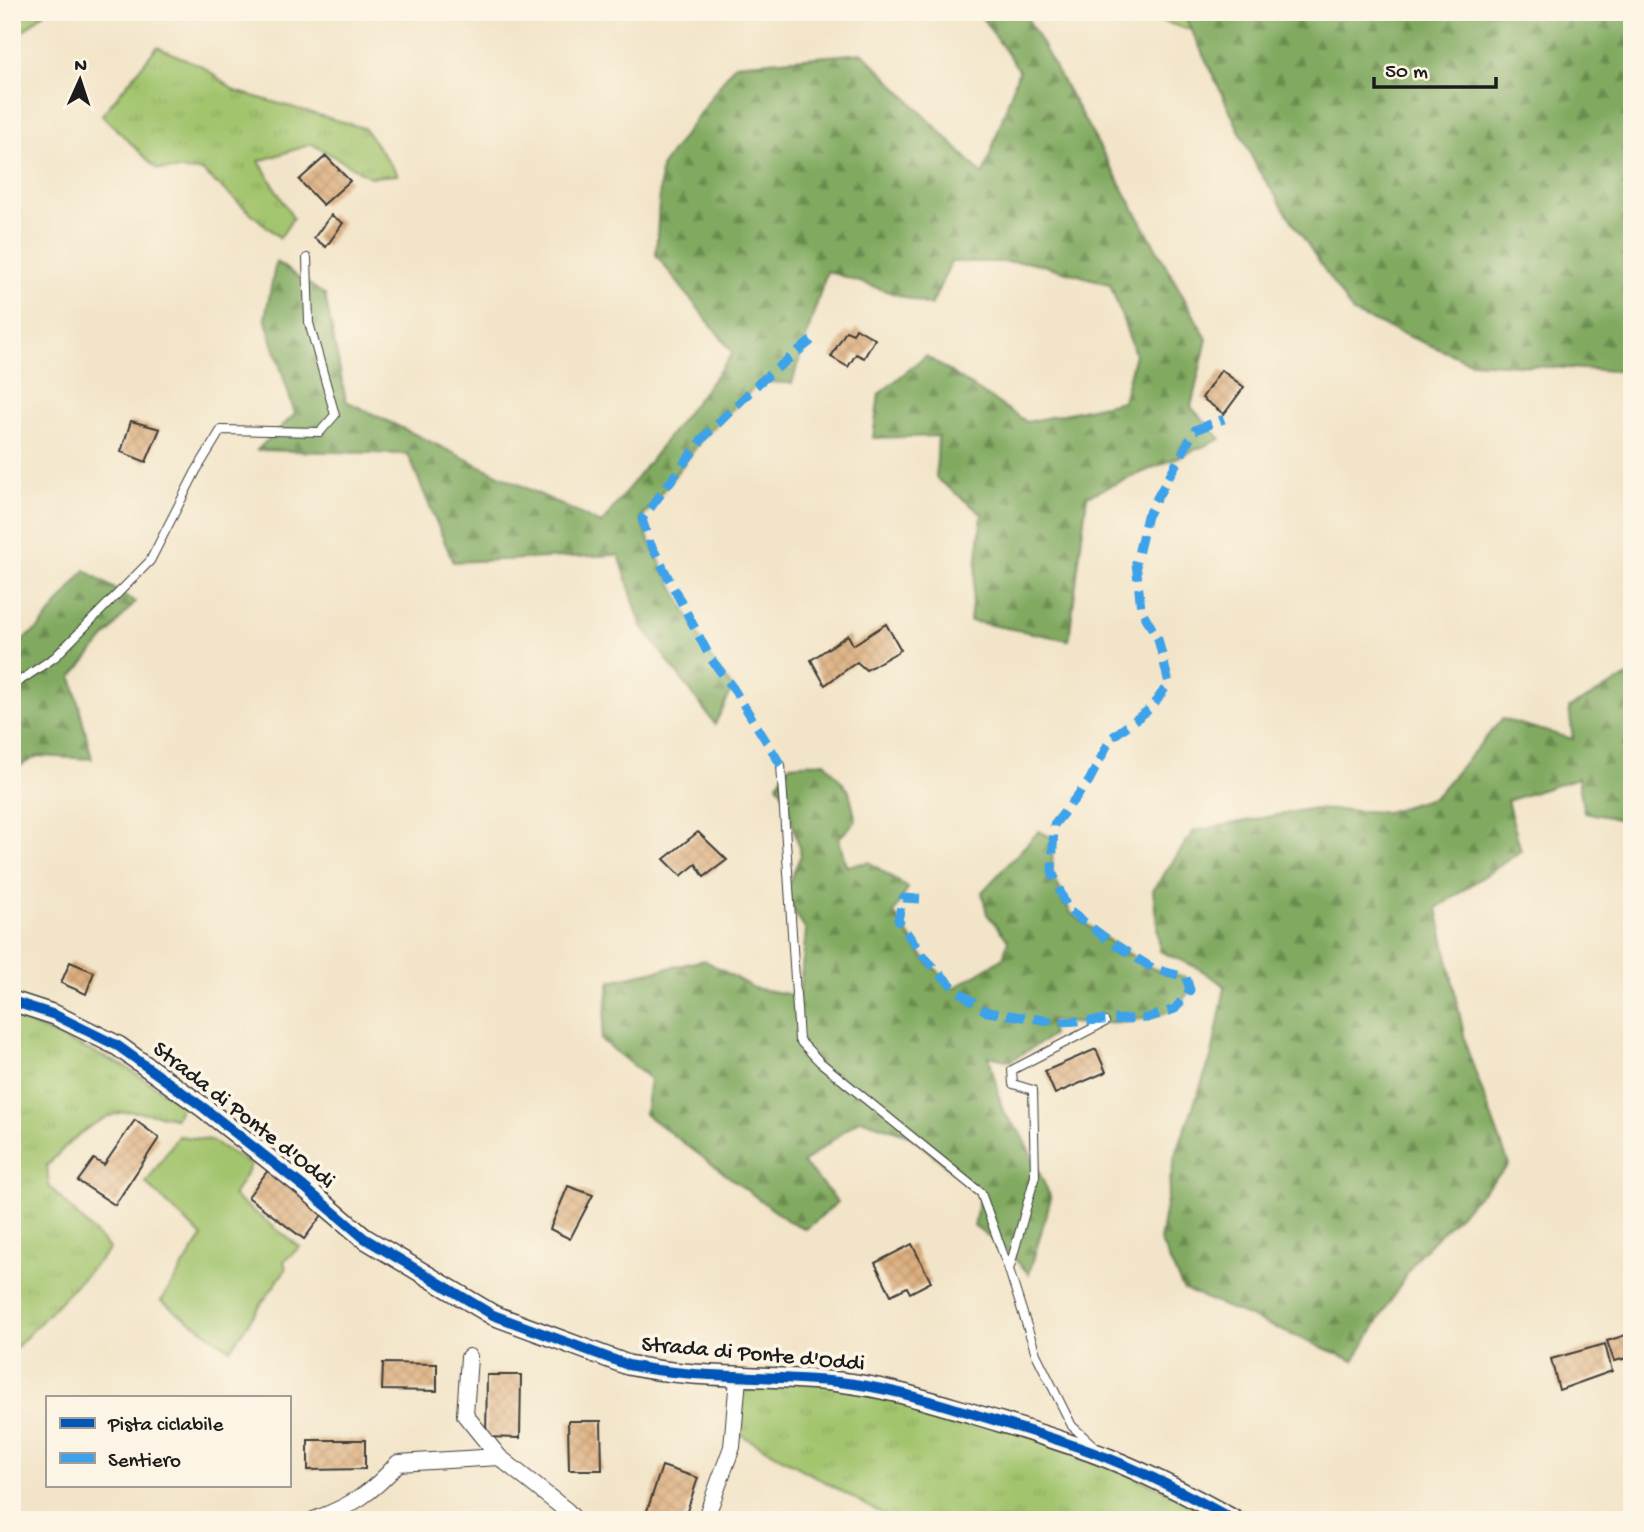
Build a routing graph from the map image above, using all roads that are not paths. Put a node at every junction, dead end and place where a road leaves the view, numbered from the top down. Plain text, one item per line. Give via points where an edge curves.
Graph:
1 (307, 258) dead end
2 (12, 686) edge
3 (781, 765) dead end
4 (12, 1001) edge
5 (1105, 1022) dead end
6 (1009, 1270) junction
7 (469, 1357) dead end
8 (738, 1378) junction
9 (499, 1457) junction
10 (1110, 1459) junction
11 (314, 1520) edge
12 (575, 1520) edge
13 (705, 1520) edge
14 (1234, 1520) edge

1 - 2 lane via 309,323 334,415 320,432 221,430 150,561 55,657
3 - 6 lane via 799,1040 981,1193
4 - 8 street, Strada di Ponte d'Oddi via 55,1015 118,1046 204,1108 363,1238 492,1314 628,1365
5 - 6 lane via 1012,1070 1013,1084 1033,1090 1035,1177
6 - 10 lane via 1036,1354 1072,1426
7 - 9 street via 465,1415
8 - 10 street, Strada di Ponte d'Oddi via 891,1389
8 - 13 street via 732,1447
9 - 11 street via 398,1464 378,1487 345,1508
9 - 12 street
10 - 14 street, Strada di Ponte d'Oddi

